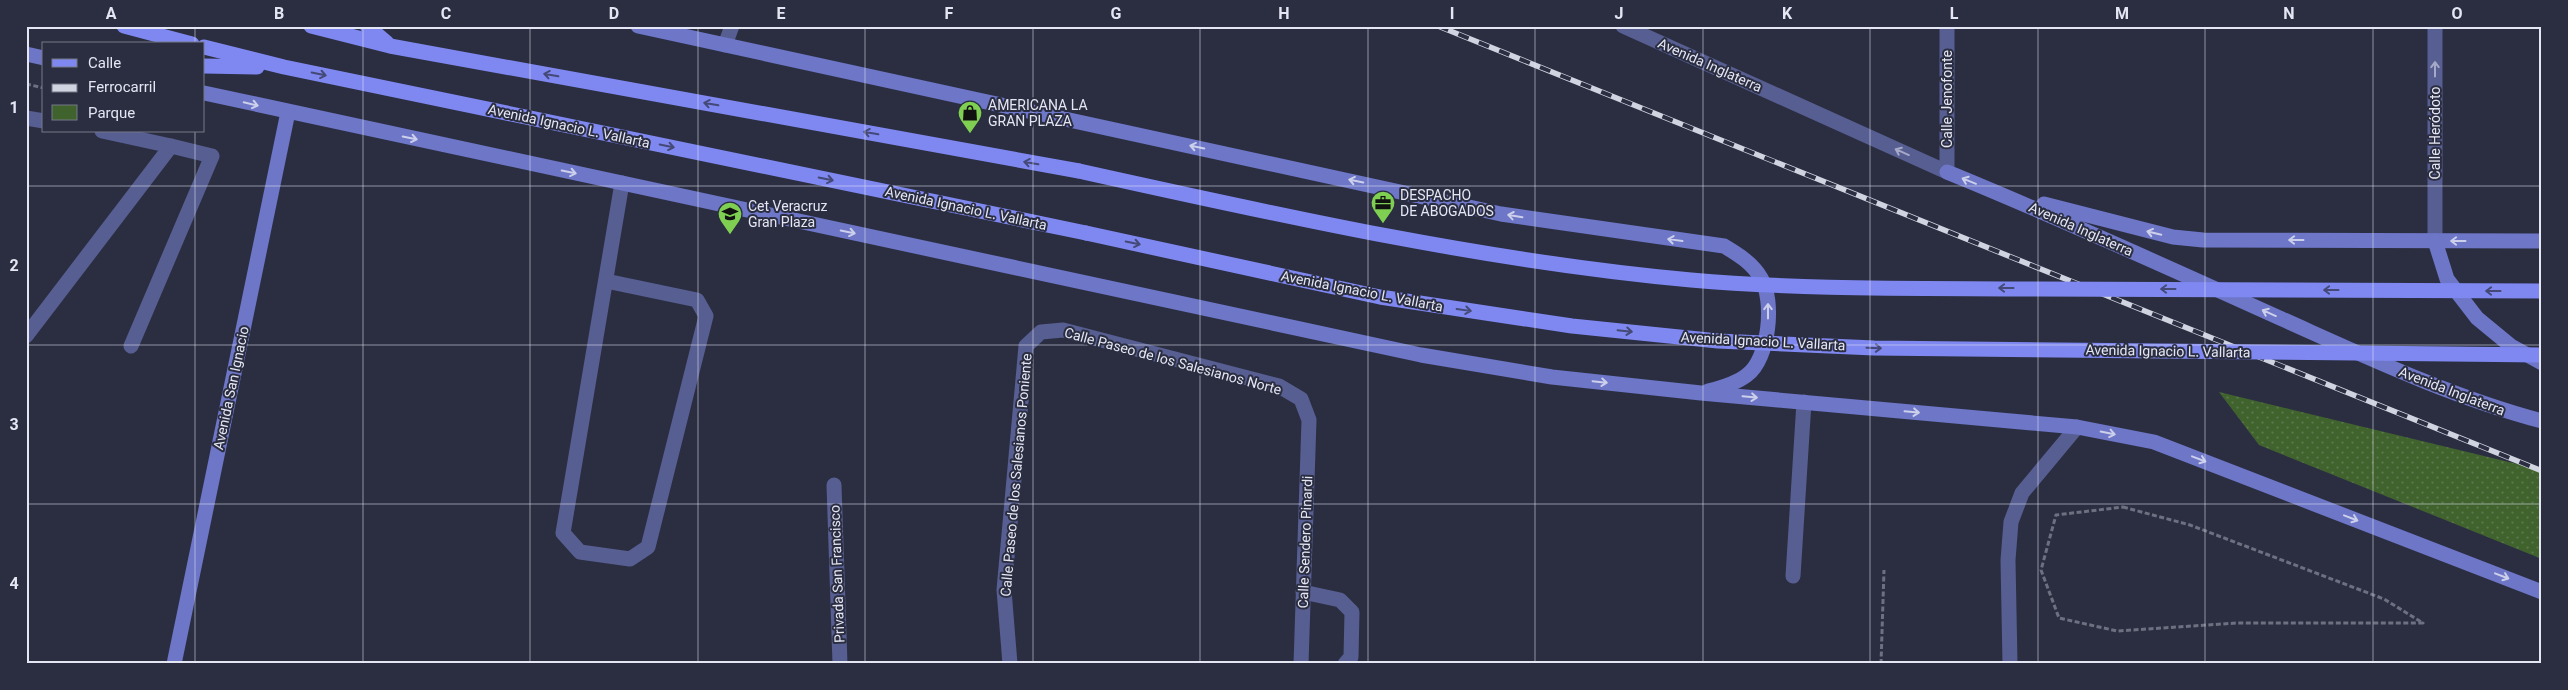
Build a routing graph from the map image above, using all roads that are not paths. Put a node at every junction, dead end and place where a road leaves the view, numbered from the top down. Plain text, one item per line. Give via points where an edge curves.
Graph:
1 (124, 26) edge
2 (312, 26) edge
3 (366, 26) edge
4 (638, 26) edge
5 (732, 26) edge
6 (1624, 26) edge
7 (1948, 26) edge
8 (2436, 26) edge
9 (184, 42) edge
10 (725, 45) junction
11 (390, 46) junction
12 (205, 47) edge
13 (26, 54) edge
14 (42, 58) edge
15 (205, 66) edge
16 (284, 67) junction
17 (205, 93) edge
18 (288, 112) junction
19 (26, 118) edge
20 (42, 121) edge
21 (107, 132) edge
22 (171, 146) junction
23 (1947, 172) junction
24 (622, 184) junction
25 (1992, 190) junction
26 (2436, 241) junction
27 (2542, 241) edge
28 (606, 281) junction
29 (2542, 291) edge
30 (26, 336) edge
31 (131, 346) dead end
32 (1026, 346) joint
33 (2542, 355) edge
34 (2542, 363) edge
35 (1702, 393) junction
36 (1804, 402) junction
37 (1309, 420) joint
38 (2542, 421) edge
39 (2077, 427) junction
40 (834, 485) dead end
41 (1793, 576) dead end
42 (1303, 592) junction
43 (2542, 592) edge
44 (174, 664) edge
45 (840, 664) edge
46 (1010, 664) edge
47 (1300, 664) edge
48 (1345, 664) edge
49 (2010, 664) edge

1 - 9 main road
2 - 11 main road
3 - 11 main road
4 - 10 main road
5 - 10 street
23 -> 6 street, Avenida Inglaterra
7 - 23 street, Calle Jenofonte
26 -> 8 street, Calle Heródoto
35 -> 10 main road via 1748,375 1762,353 1770,310 1762,279 1748,261 1724,246 1501,214
29 -> 11 main road, bridge via 1838,288 1693,280 1560,265 1420,244 1079,171
12 - 16 main road, Avenida Ignacio L. Vallarta
13 - 14 main road
15 - 16 main road
16 -> 33 main road, Avenida Ignacio L. Vallarta, bridge via 1380,297 1572,326 1718,341 1874,348
17 -> 18 main road
18 -> 24 main road
18 - 44 main road, Avenida San Ignacio
19 - 20 street
21 - 22 street
22 - 30 street
22 - 31 street via 212,156
25 -> 23 main road, Avenida Inglaterra
24 - 28 street
24 -> 35 main road via 1421,355 1552,376
26 -> 25 main road via 2203,240 2173,237
38 -> 25 main road, Avenida Inglaterra via 2424,382
27 -> 26 main road
26 - 34 main road via 2447,279 2477,318 2511,346
28 - 28 street via 563,533 580,552 630,559 648,546 706,316 697,300
32 - 37 street, Calle Paseo de los Salesianos Norte via 1041,332 1063,330 1279,386 1301,398
32 - 46 street, Calle Paseo de los Salesianos Poniente via 1004,590
35 -> 36 main road
36 -> 39 main road
36 - 41 street
37 - 42 street, Calle Sendero Pinardi
39 -> 43 main road via 2154,442
39 - 49 street via 2022,493 2011,522 2008,560
40 - 45 street, Privada San Francisco
42 - 47 street, Calle Sendero Pinardi
42 - 48 street via 1340,600 1352,612 1351,657

